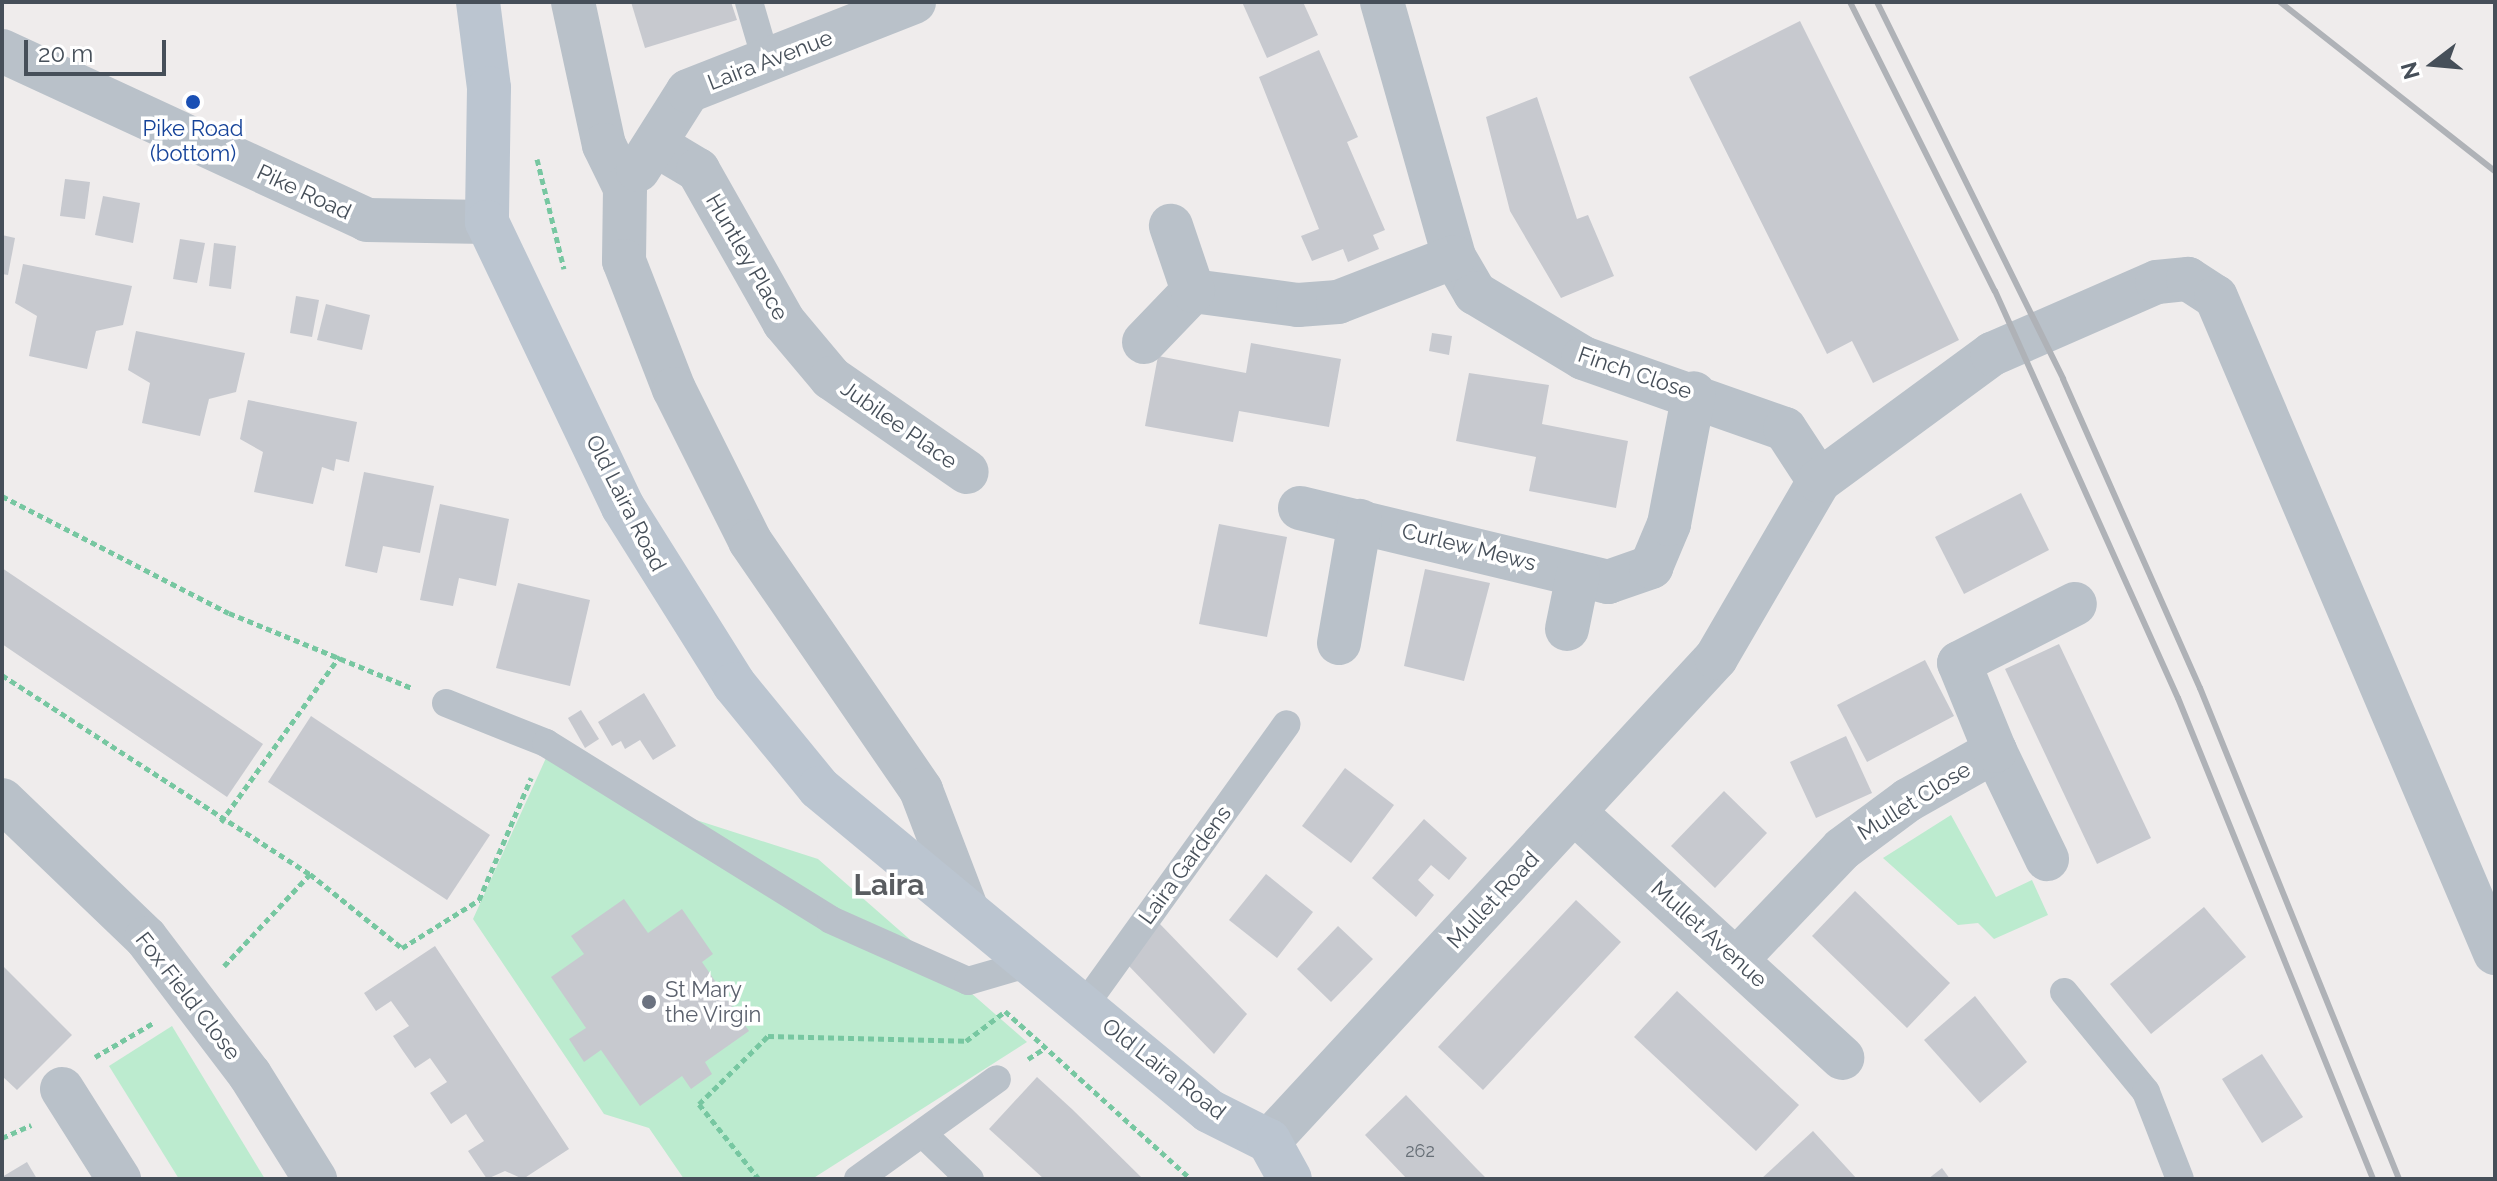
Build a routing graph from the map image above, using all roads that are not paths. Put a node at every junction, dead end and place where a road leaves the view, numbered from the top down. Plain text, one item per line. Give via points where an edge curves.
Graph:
1 (478, 2) edge
2 (573, 2) edge
3 (749, 2) edge
4 (914, 2) edge
5 (1382, 2) edge
6 (2, 51) edge
7 (767, 63) junction
8 (656, 145) junction
9 (625, 188) junction
10 (487, 222) junction
11 (1171, 226) dead end
12 (1454, 257) junction
13 (1193, 291) junction
14 (1144, 342) dead end
15 (831, 378) joint
16 (1694, 393) junction
17 (967, 472) dead end
18 (1819, 481) junction
19 (1300, 508) dead end
20 (1360, 521) junction
21 (1578, 575) junction
22 (2075, 604) dead end
23 (1567, 629) dead end
24 (1339, 643) dead end
25 (446, 703) road end
26 (1287, 724) dead end
27 (1995, 751) junction
28 (2, 800) edge
29 (1574, 812) junction
30 (2047, 859) dead end
31 (966, 908) junction
32 (2495, 953) edge
33 (1737, 959) junction
34 (1039, 970) junction
35 (2064, 992) dead end
36 (1084, 1006) junction
37 (1842, 1058) dead end
38 (997, 1079) dead end
39 (62, 1089) dead end
40 (923, 1134) junction
41 (1269, 1141) junction
42 (119, 1179) edge
43 (315, 1179) edge
44 (858, 1179) edge
45 (970, 1179) edge
46 (1290, 1179) edge
47 (2180, 1179) edge

1 - 10 main road, Old Laira Road via 489,88
2 - 9 street, Old Laira Road via 604,145
3 - 7 lane
4 - 7 street, Laira Avenue
5 - 12 street, Finch Close
6 - 10 street, Pike Road via 367,220
7 - 8 street, Laira Avenue via 688,91
8 - 9 street, Laira Avenue
8 - 15 street, Huntley Place via 698,170 784,322
9 - 31 street, Old Laira Road via 624,261 674,389 750,541 921,790
10 - 31 main road, Old Laira Road via 623,507 734,684 819,788
11 - 13 street
12 - 13 street via 1338,302 1298,305
12 - 16 street, Finch Close via 1475,293 1517,324 1583,358
13 - 14 street
15 - 17 street, Jubilee Place
16 - 18 street, Finch Close via 1785,429
16 - 21 street, Curlew Mews via 1669,524 1651,567 1608,582
18 - 29 street, Mullet Road via 1716,658
18 - 32 street via 1992,354 2157,282 2188,279 2216,297
19 - 20 street, Curlew Mews
20 - 21 street, Curlew Mews
20 - 24 street
21 - 23 street
22 - 27 street, Mullet Close via 1959,663
25 - 34 lane via 546,743 831,920 968,981
26 - 36 lane, Laira Gardens
27 - 30 street, Mullet Close
27 - 33 street, Mullet Close via 1908,800 1842,849
28 - 43 street, Fox Field Close via 146,938
29 - 33 street, Mullet Avenue
29 - 41 street, Mullet Road
31 - 34 main road, Old Laira Road
33 - 37 street, Mullet Avenue
34 - 36 main road, Old Laira Road
35 - 47 lane via 2146,1092
36 - 41 main road, Old Laira Road via 1209,1111
38 - 40 lane
39 - 42 street
40 - 44 lane
40 - 45 lane
41 - 46 main road

